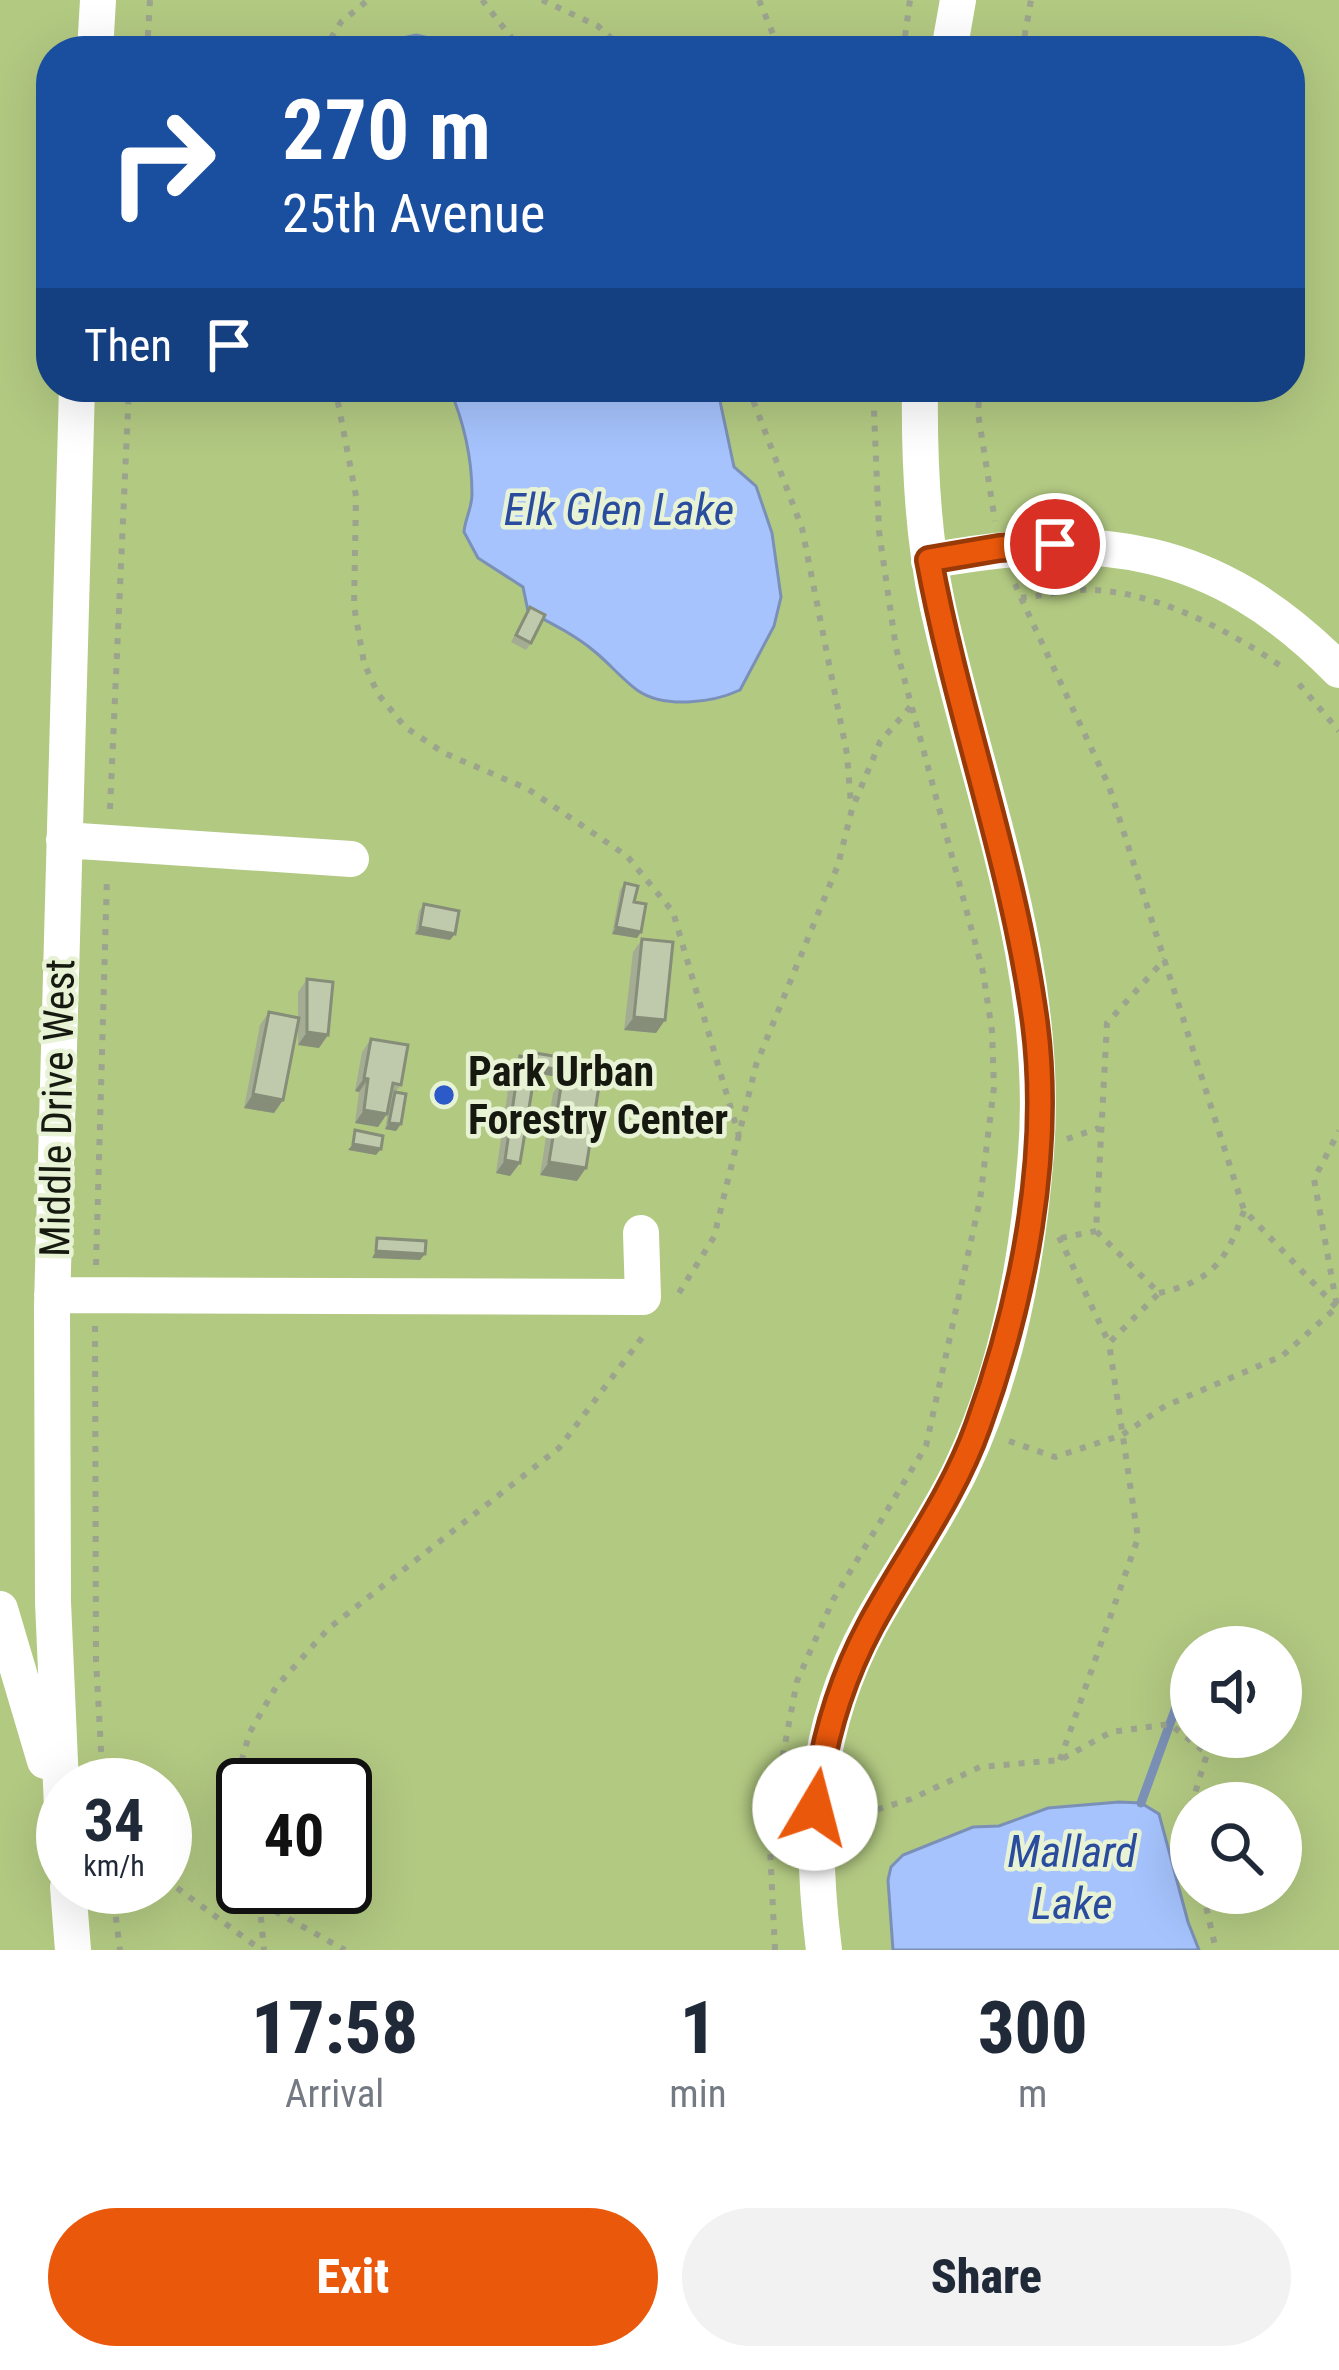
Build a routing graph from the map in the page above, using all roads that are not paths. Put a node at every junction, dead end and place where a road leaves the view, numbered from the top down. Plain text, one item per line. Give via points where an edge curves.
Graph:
1 (98, 0) edge
2 (958, 0) edge
3 (96, 36) edge
4 (952, 36) edge
5 (77, 402) edge
6 (920, 402) edge
7 (929, 560) junction
8 (1339, 670) edge
9 (64, 840) junction
10 (351, 859) dead end
11 (641, 1233) dead end
12 (52, 1295) junction
13 (0, 1609) edge
14 (43, 1758) edge
15 (60, 1758) edge
16 (70, 1914) edge
17 (73, 1950) edge
18 (824, 1950) edge

1 - 3 street
2 - 4 street
5 - 9 street, Middle Drive West
6 - 7 street
7 - 8 street via 1084,545 1145,554 1234,586
7 - 18 street via 1035,1026 1044,1233 977,1429 869,1627 825,1740 815,1808
9 - 10 street
9 - 12 street, Middle Drive West
11 - 12 street via 643,1297
12 - 15 street, Middle Drive West
13 - 14 street
16 - 17 street

